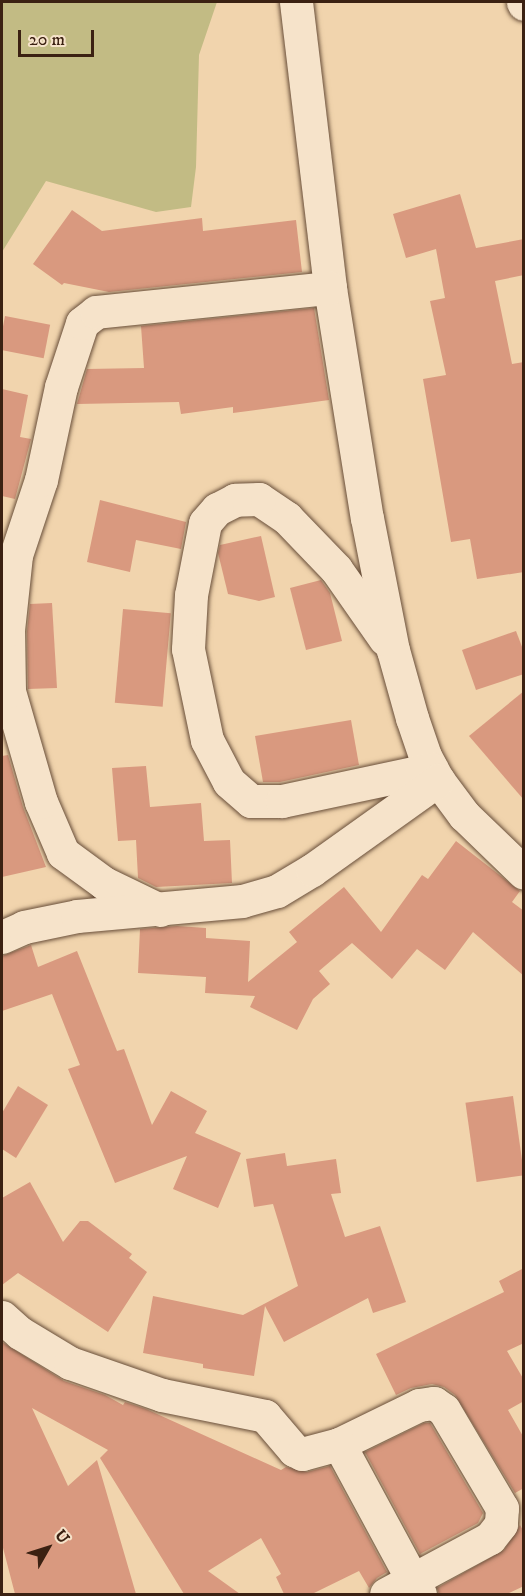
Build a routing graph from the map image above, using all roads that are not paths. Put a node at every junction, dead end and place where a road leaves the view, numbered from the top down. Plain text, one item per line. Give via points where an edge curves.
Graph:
1 (296, 2) edge
2 (330, 288) junction
3 (393, 650) junction
4 (435, 775) junction
5 (524, 873) edge
6 (160, 910) junction
7 (2, 937) edge
8 (2, 1317) edge
9 (339, 1444) junction
10 (406, 1590) edge

1 - 2 street
2 - 3 street
2 - 6 street via 96,312 82,323 61,387 41,480 16,555 8,630 9,691 41,802 63,853 104,883
3 - 4 street via 412,718
3 - 4 street via 336,569 287,518 259,499 235,500 217,509 205,523 191,595 188,649 207,740 229,782 250,801 282,801
4 - 5 street via 464,815
4 - 6 street via 312,870 277,891 242,901
6 - 7 street via 77,916 24,927
8 - 9 street via 20,1334 70,1363 162,1395 265,1416 298,1453
9 - 10 street
9 - 10 street via 407,1410 434,1403 454,1425 502,1508 501,1524 490,1539

